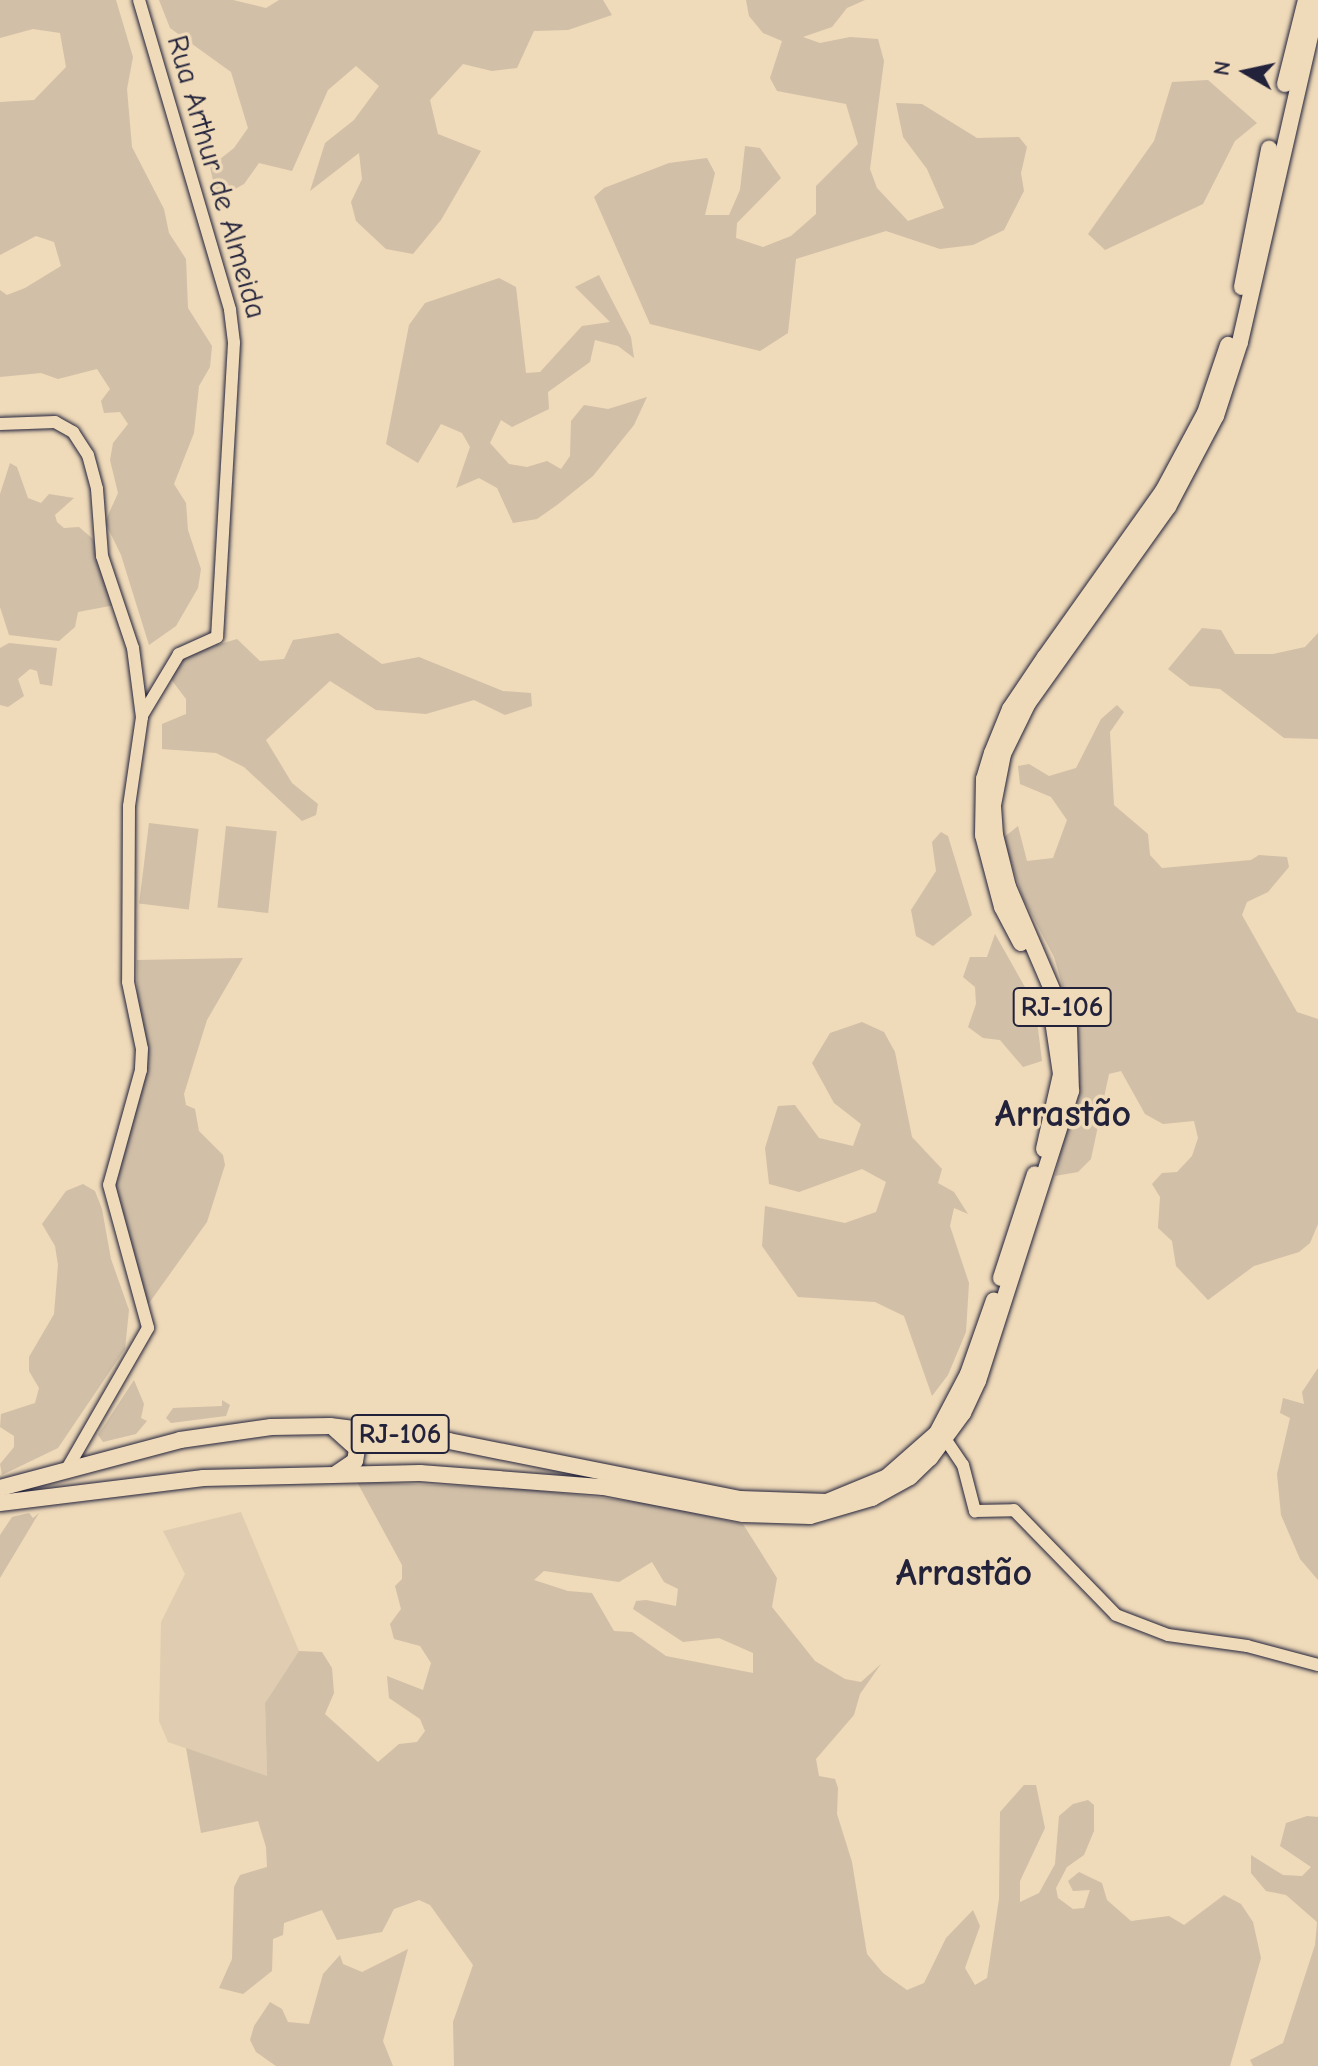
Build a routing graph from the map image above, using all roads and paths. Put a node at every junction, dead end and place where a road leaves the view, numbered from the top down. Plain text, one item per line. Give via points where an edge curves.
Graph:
1 (139, 0) edge
2 (1306, 0) edge
3 (1318, 1) edge
4 (0, 424) edge
5 (142, 717) junction
6 (330, 1426) junction
7 (946, 1440) junction
8 (68, 1467) junction
9 (336, 1474) junction
10 (0, 1488) edge
11 (0, 1503) edge
12 (1318, 1665) edge

1 - 5 street, Rua Arthur de Almeida via 230,310 234,343 217,637 179,654
2 - 6 highway, RJ-106 via 1230,339 1205,413 1163,491 1010,709 984,779 983,835 990,868 1002,907 1046,990 1060,1045 1061,1074 1048,1137 973,1362 937,1433 876,1483 827,1502 802,1504 740,1499 449,1441
3 - 7 highway, RJ-106 via 1240,342 1216,416 1168,507 1028,703 1003,754 993,805 995,835 1008,887 1069,1029 1071,1091 978,1381
4 - 5 street via 55,422 73,432 88,455 97,489 102,556 133,648
5 - 8 street via 129,806 128,982 142,1049 141,1070 109,1185 148,1328
6 - 8 highway, RJ-106 via 271,1427 180,1440
6 - 9 highway via 357,1449 355,1461
7 - 9 highway, RJ-106 via 897,1484 842,1511 810,1516 743,1514 558,1483 420,1473
7 - 12 street via 963,1465 975,1511 1014,1510 1096,1600 1130,1622
8 - 10 highway, RJ-106
9 - 11 highway, RJ-106 via 129,1484

